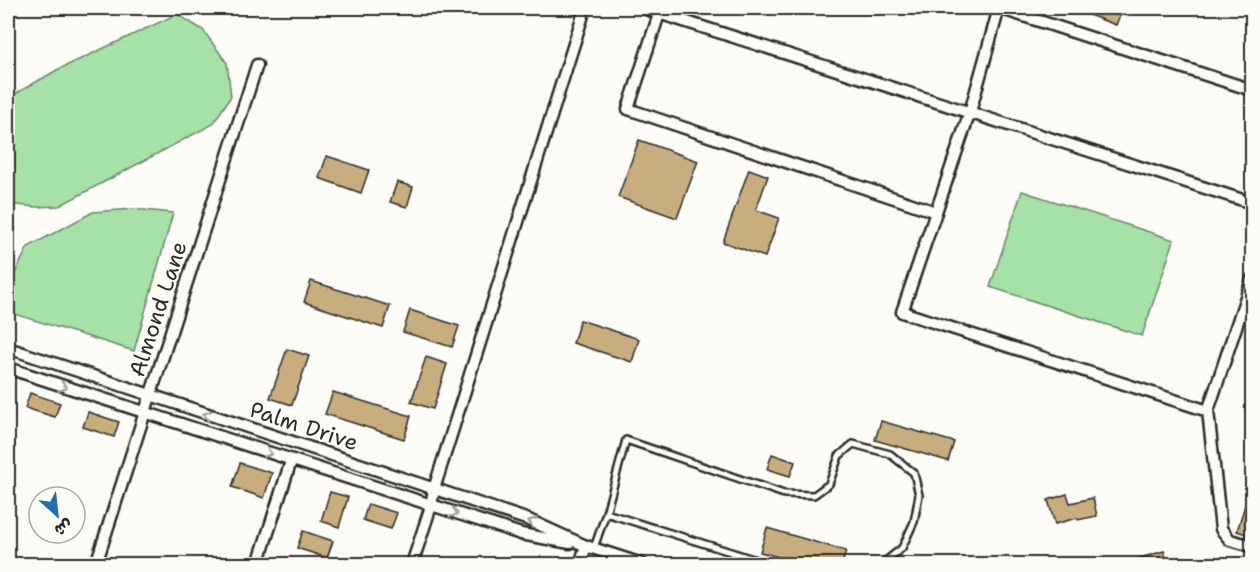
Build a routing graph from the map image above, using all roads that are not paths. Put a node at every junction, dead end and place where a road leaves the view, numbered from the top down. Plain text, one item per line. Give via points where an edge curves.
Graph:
1 (643, 8) edge
2 (999, 8) edge
3 (657, 9) edge
4 (583, 15) dead end
5 (257, 65) dead end
6 (1252, 90) edge
7 (970, 112) junction
8 (1252, 202) edge
9 (936, 212) junction
10 (1252, 279) edge
11 (8, 348) edge
12 (8, 368) edge
13 (150, 396) junction
14 (1208, 411) junction
15 (145, 414) junction
16 (291, 461) junction
17 (434, 489) junction
18 (431, 506) junction
19 (606, 513) junction
20 (1252, 546) edge
21 (590, 547) junction
22 (96, 564) edge
23 (258, 564) edge
24 (412, 564) edge
25 (580, 564) edge
26 (642, 564) edge
27 (769, 564) edge
28 (882, 564) edge

1 - 3 street
2 - 6 street
2 - 7 street
3 - 7 street
3 - 9 street via 628,110
4 - 17 street
5 - 13 street, Almond Lane
7 - 8 street
7 - 9 street
9 - 14 street via 902,312
10 - 14 street
11 - 13 street, Palm Drive
12 -> 15 street, Palm Drive
13 - 15 street, Almond Lane
17 -> 13 street, Palm Drive
14 - 20 street via 1221,529 1230,540
15 -> 16 street, Palm Drive
15 - 22 street, Almond Lane
16 - 18 street, Palm Drive
16 - 23 street
17 - 18 street
21 -> 17 street, Palm Drive via 529,520
18 -> 21 street, Palm Drive via 521,534
18 - 24 street
19 - 21 lane
19 - 27 lane
19 - 28 lane via 626,441 784,494 814,495 829,484 839,456 854,444 890,454 914,474 919,495 914,522 902,548
21 - 25 street
21 - 26 street, Palm Drive

